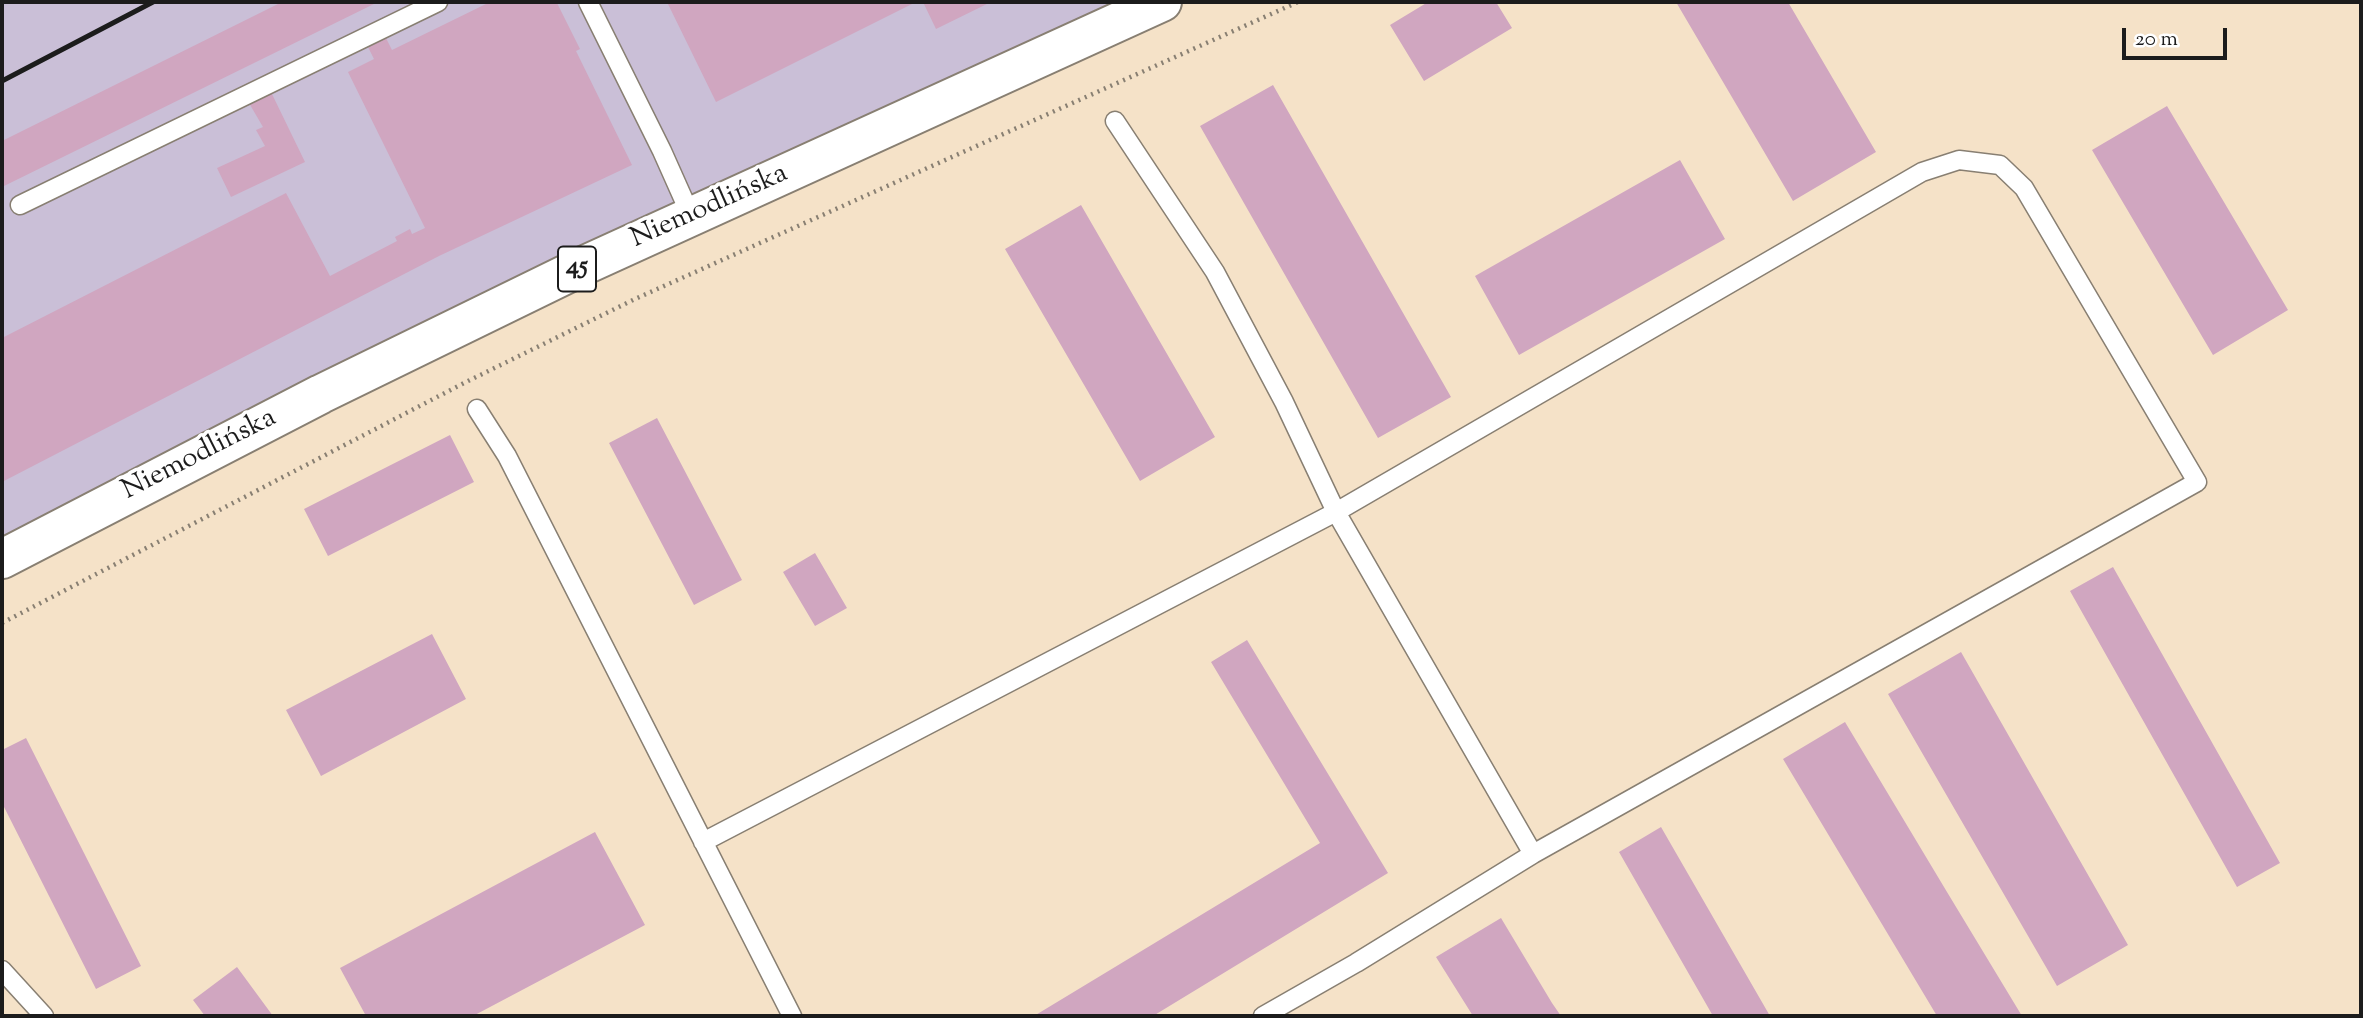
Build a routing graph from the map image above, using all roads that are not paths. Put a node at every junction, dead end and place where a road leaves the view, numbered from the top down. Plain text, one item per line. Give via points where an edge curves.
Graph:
1 (438, 2) edge
2 (588, 2) edge
3 (1162, 2) edge
4 (1115, 121) dead end
5 (20, 205) dead end
6 (691, 216) junction
7 (477, 409) dead end
8 (1336, 512) junction
9 (2, 559) edge
10 (703, 842) junction
11 (1533, 854) junction
12 (2, 970) edge
13 (44, 1016) edge
14 (792, 1016) edge
15 (1262, 1016) edge

1 - 5 lane
2 - 6 lane
3 - 6 main road, Niemodlińska / 45
4 - 8 lane via 1215,272
6 - 9 main road, Niemodlińska / 45 via 332,388
7 - 10 lane via 507,456
8 - 10 lane
8 - 11 lane
8 - 11 lane via 1923,172 1959,160 2000,165 2024,188 2197,482
10 - 14 lane
11 - 15 lane
12 - 13 lane

